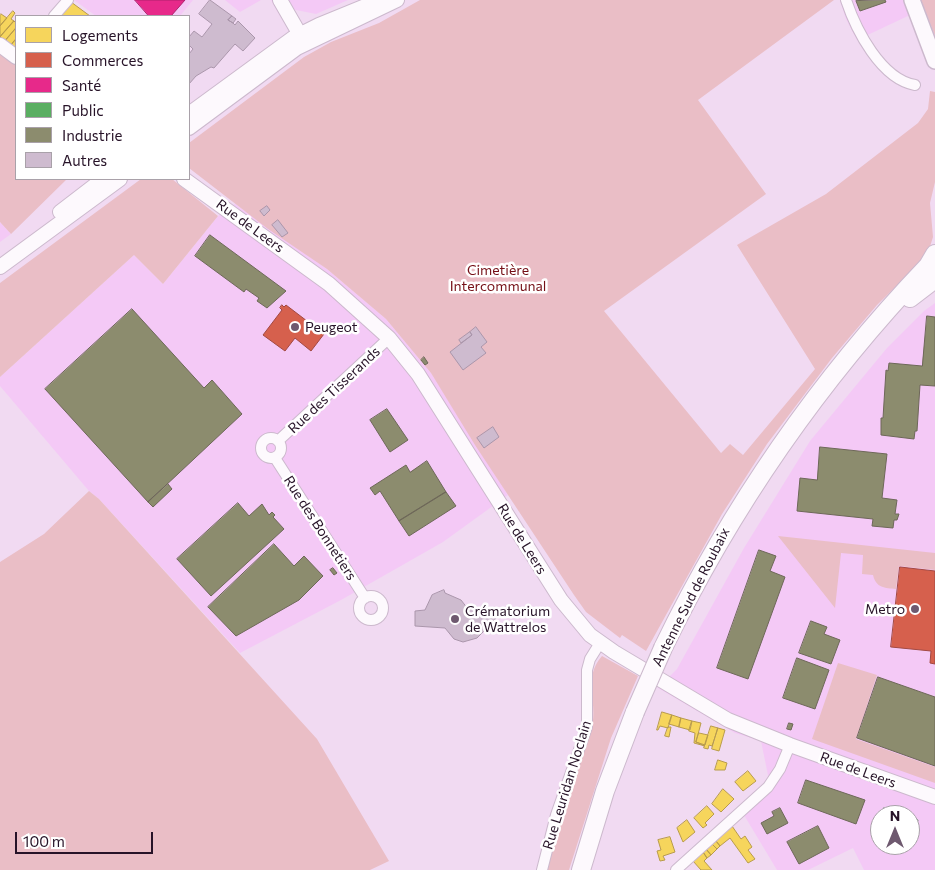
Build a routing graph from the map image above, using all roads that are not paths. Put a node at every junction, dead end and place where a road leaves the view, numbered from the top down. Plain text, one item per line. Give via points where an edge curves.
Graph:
1 (68, 0) edge
2 (280, 0) edge
3 (380, 0) edge
4 (397, 0) edge
5 (846, 0) edge
6 (912, 0) edge
7 (55, 15) edge
8 (302, 39) junction
9 (0, 45) edge
10 (15, 56) edge
11 (935, 61) edge
12 (915, 85) dead end
13 (190, 113) edge
14 (190, 127) edge
15 (102, 180) edge
16 (119, 180) edge
17 (185, 180) edge
18 (935, 254) edge
19 (0, 259) edge
20 (0, 268) edge
21 (935, 279) edge
22 (389, 338) junction
23 (854, 351) junction
24 (278, 441) junction
25 (275, 458) junction
26 (365, 598) dead end
27 (600, 643) junction
28 (790, 745) junction
29 (935, 797) edge
30 (542, 870) edge
31 (581, 870) edge
32 (676, 870) edge

1 - 7 street
2 - 8 street
3 - 8 street
4 - 8 street
5 - 12 street via 859,32 887,69 899,80
6 - 11 main road
8 - 13 street via 278,48
8 - 14 street
9 - 10 street
15 - 19 street
16 - 20 street
17 - 22 street, Rue de Leers via 329,284
18 - 23 highway, Antenne Sud de Roubaix
21 - 23 highway, Antenne Sud de Roubaix
22 - 24 street, Rue des Tisserands
22 - 27 street, Rue de Leers via 421,378 561,600
23 - 31 highway, Antenne Sud de Roubaix, bridge via 813,401 750,490 706,564 634,712
24 - 25 street, Rue des Tisserands via 281,450
24 - 25 street, Rue des Tisserands via 265,439 260,448 265,457
25 - 26 street, Rue des Bonnetiers
27 - 28 street, Rue de Leers via 714,713
27 - 30 street, Rue Leuridan Noclain via 587,670 587,727 556,815
28 - 29 street, Rue de Leers
28 - 32 street via 780,770 768,787

